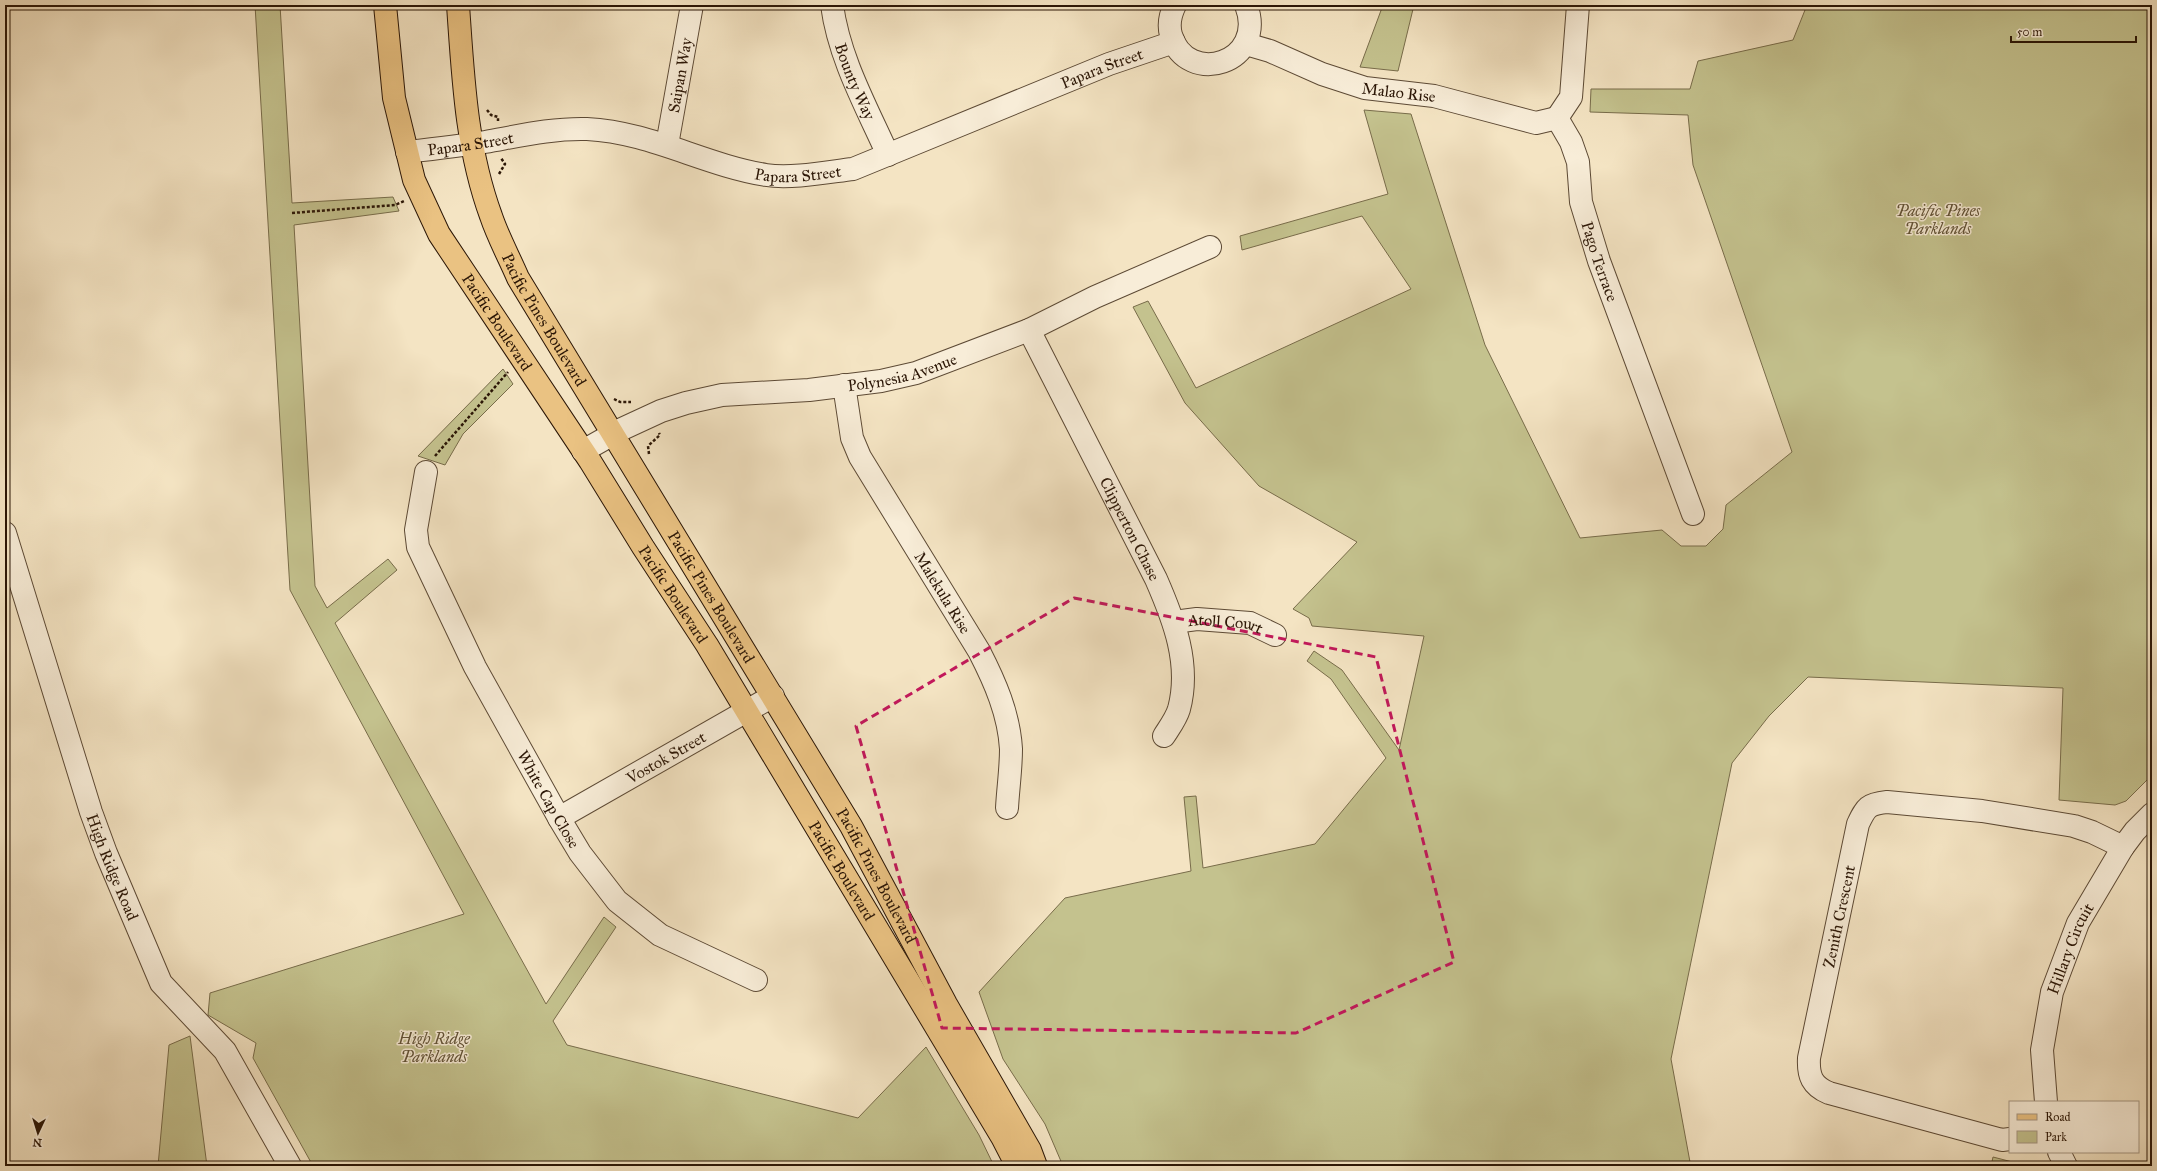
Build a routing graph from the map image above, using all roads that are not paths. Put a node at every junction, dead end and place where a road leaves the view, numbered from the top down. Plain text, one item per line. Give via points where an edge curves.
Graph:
1 (385, 5) edge
2 (458, 5) edge
3 (692, 5) edge
4 (832, 5) edge
5 (1174, 5) edge
6 (1246, 5) edge
7 (1578, 5) edge
8 (1174, 42) junction
9 (1246, 44) junction
10 (1557, 118) junction
11 (472, 144) junction
12 (667, 145) junction
13 (407, 152) junction
14 (888, 155) junction
15 (1210, 247) dead end
16 (1029, 330) junction
17 (844, 385) junction
18 (612, 435) junction
19 (583, 451) junction
20 (426, 472) road end
21 (1693, 514) dead end
22 (5, 533) edge
23 (1174, 622) junction
24 (1275, 635) dead end
25 (774, 696) junction
26 (747, 711) junction
27 (1164, 736) dead end
28 (1007, 808) dead end
29 (2152, 814) edge
30 (559, 818) junction
31 (2123, 847) junction
32 (756, 980) dead end
33 (2046, 1101) edge
34 (2009, 1139) edge
35 (2060, 1153) edge
36 (290, 1166) edge
37 (1017, 1166) edge
38 (1036, 1166) edge
39 (2066, 1166) edge

1 - 13 main road, Pacific Boulevard via 394,98
2 - 11 main road, Pacific Pines Boulevard via 466,110
3 - 12 street, Saipan Way
4 - 14 street, Bounty Way via 848,67
5 - 8 street via 1169,28
6 - 9 street via 1250,16
7 - 10 street via 1572,97
8 - 9 street via 1182,54 1195,61 1209,64 1224,62 1236,55
8 - 14 street, Papara Street via 1109,64
9 - 10 street, Malao Rise via 1365,88 1434,96 1536,123
10 - 21 street, Pago Terrace via 1571,142 1578,162 1581,202 1599,261
11 - 12 street, Papara Street via 547,130 587,129 628,134
11 - 13 street, Papara Street
11 - 18 main road, Pacific Pines Boulevard via 491,216 518,278
12 - 14 street, Papara Street via 727,167 767,175 814,174 853,169
13 - 19 main road, Pacific Boulevard via 414,180 439,234
15 - 16 street, Polynesia Avenue via 1095,297
16 - 17 street, Polynesia Avenue via 916,373 881,381
16 - 23 street, Clipperton Chase via 1156,579
17 - 18 street, Polynesia Avenue via 809,390 722,395 661,411
17 - 28 street, Malekula Rise via 852,438 860,457 979,651 996,684 1007,718 1011,750
18 - 19 street, Polynesia Avenue
18 - 25 main road, Pacific Pines Boulevard
19 - 26 main road, Pacific Boulevard
20 - 30 street, White Cap Close via 416,530 418,547 475,667
22 - 36 street, High Ridge Road via 91,812 161,983 225,1051
23 - 24 street, Atoll Court via 1197,619 1250,623
23 - 27 street, Clipperton Chase via 1180,645 1184,682 1178,711
25 - 26 street, Vostok Street
25 - 38 main road, Pacific Pines Boulevard via 851,826 946,1004 1030,1150
26 - 30 street, Vostok Street
26 - 37 main road, Pacific Boulevard
29 - 31 street, Hillary Circuit
30 - 32 street, White Cap Close via 580,853 617,901 660,935
31 - 33 street, Hillary Circuit via 2078,922 2052,992 2042,1050
31 - 34 street, Zenith Crescent via 2074,826 1982,811 1887,802 1874,803 1865,809 1858,824 1809,1058 1808,1072 1812,1082 1821,1090 1830,1093 2002,1140
35 - 39 street

